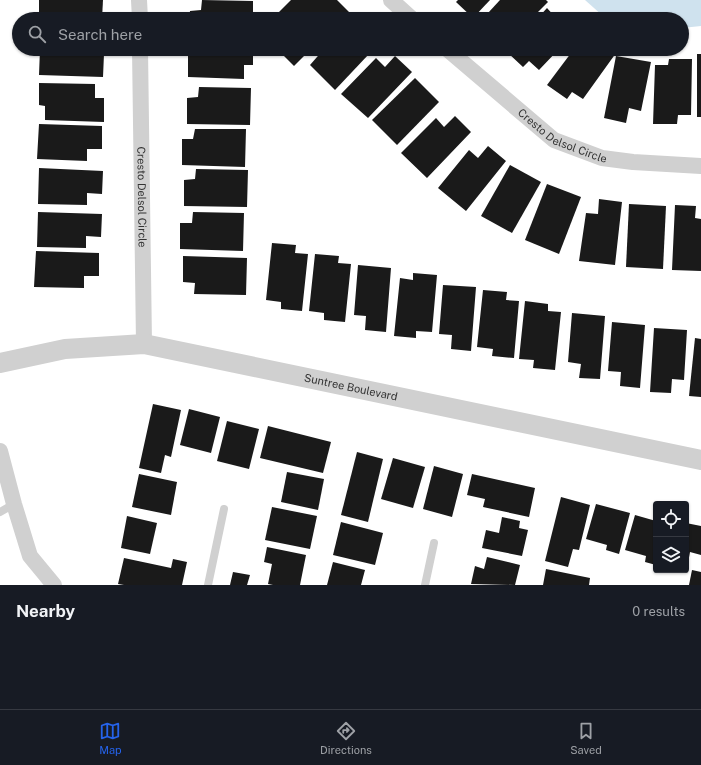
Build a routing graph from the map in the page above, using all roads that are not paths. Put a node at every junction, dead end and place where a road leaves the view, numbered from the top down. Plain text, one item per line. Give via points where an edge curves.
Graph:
1 (139, 0) edge
2 (392, 0) edge
3 (140, 12) edge
4 (405, 12) edge
5 (140, 56) edge
6 (455, 56) edge
7 (701, 166) edge
8 (144, 344) junction
9 (0, 363) edge
10 (0, 452) edge
11 (701, 460) edge
12 (14, 504) junction
13 (224, 509) dead end
14 (0, 512) edge
15 (434, 543) dead end
16 (54, 585) edge
17 (208, 585) edge
18 (425, 585) edge

1 - 3 street
2 - 4 street
5 - 8 street, Cresto Delsol Circle
6 - 7 street, Cresto Delsol Circle via 554,140 602,158
8 - 9 street, Suntree Boulevard via 65,349
8 - 11 street, Suntree Boulevard
10 - 12 street
12 - 14 lane
12 - 16 street via 30,556
13 - 17 lane
15 - 18 lane

